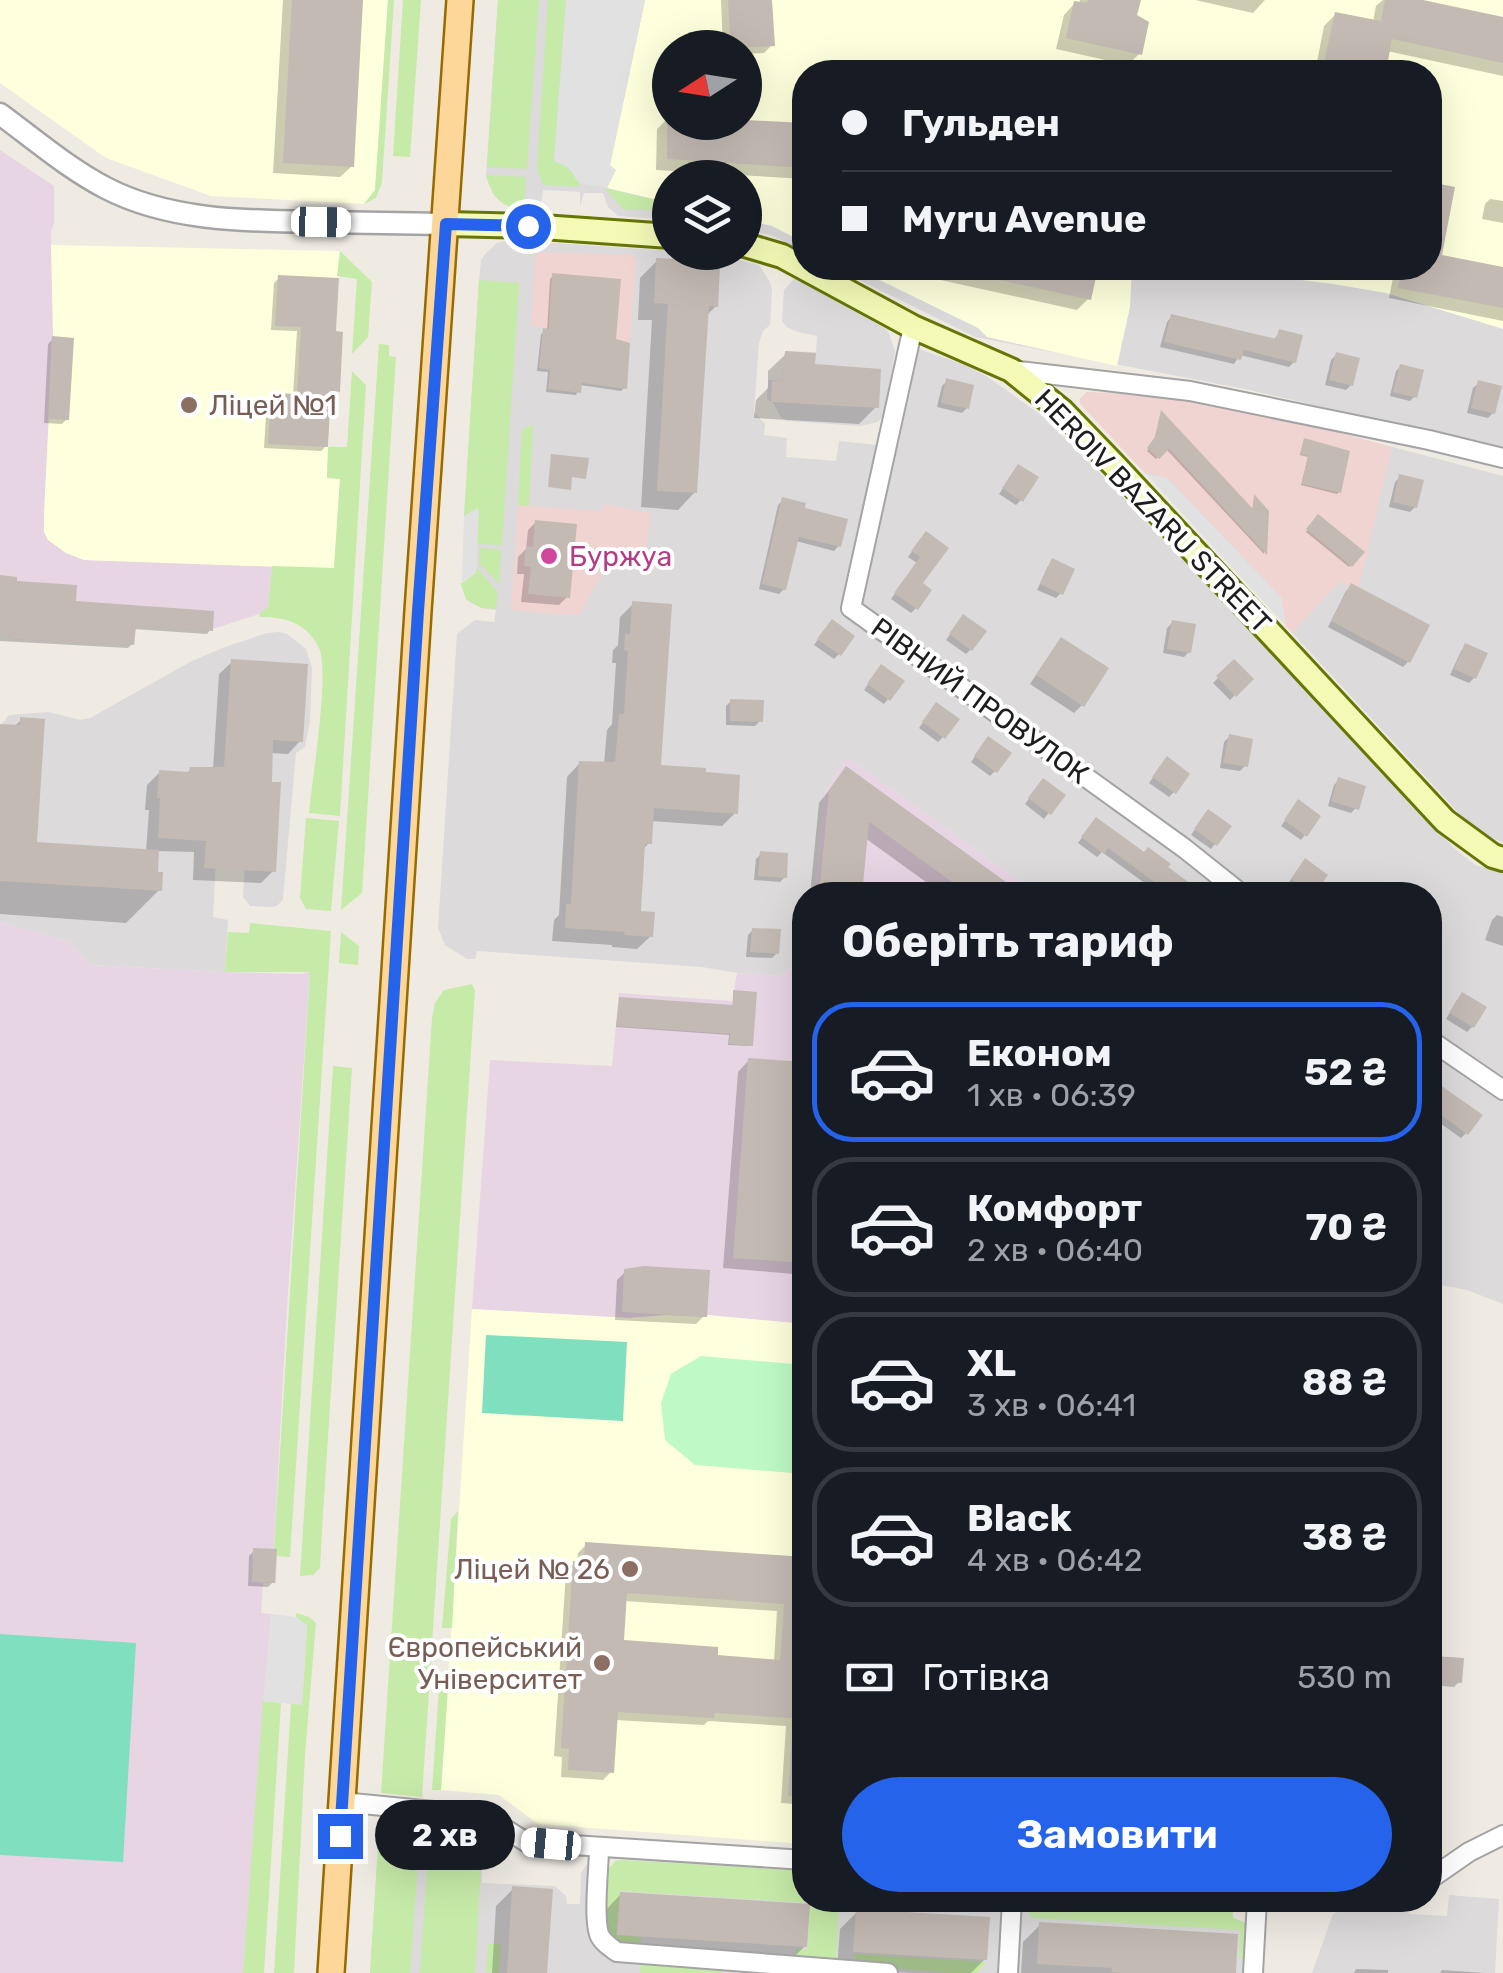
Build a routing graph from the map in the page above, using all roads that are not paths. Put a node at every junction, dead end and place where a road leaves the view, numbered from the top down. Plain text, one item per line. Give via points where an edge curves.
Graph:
1 (460, 0) edge
2 (0, 114) edge
3 (446, 224) junction
4 (652, 235) edge
5 (762, 250) edge
6 (792, 261) edge
7 (826, 280) edge
8 (913, 327) junction
9 (1011, 370) junction
10 (1503, 458) edge
11 (1503, 859) edge
12 (1226, 882) edge
13 (1442, 1048) edge
14 (1503, 1090) edge
15 (342, 1802) junction
16 (1503, 1835) edge
17 (599, 1848) junction
18 (792, 1859) edge
19 (1442, 1871) edge
20 (1011, 1912) edge
21 (1256, 1912) edge
22 (331, 1973) edge
23 (888, 1973) edge
24 (1008, 1973) edge
25 (1253, 1973) edge

1 - 3 main road
2 - 3 street via 110,190 174,211 274,221
3 - 4 main road
3 - 15 main road
5 - 6 main road, HEROIV BAZARU STREET
7 - 8 main road, HEROIV BAZARU STREET
8 - 9 main road, HEROIV BAZARU STREET
8 - 12 street, РІВНИЙ ПРОВУЛОК via 851,608
9 - 10 street via 1190,391
9 - 11 main road, HEROIV BAZARU STREET via 1062,410 1445,821
13 - 14 street
15 - 17 street via 486,1816 526,1842
15 - 22 main road
16 - 19 street
17 - 18 street
17 - 23 street via 600,1936 617,1952
20 - 24 street
21 - 25 street

